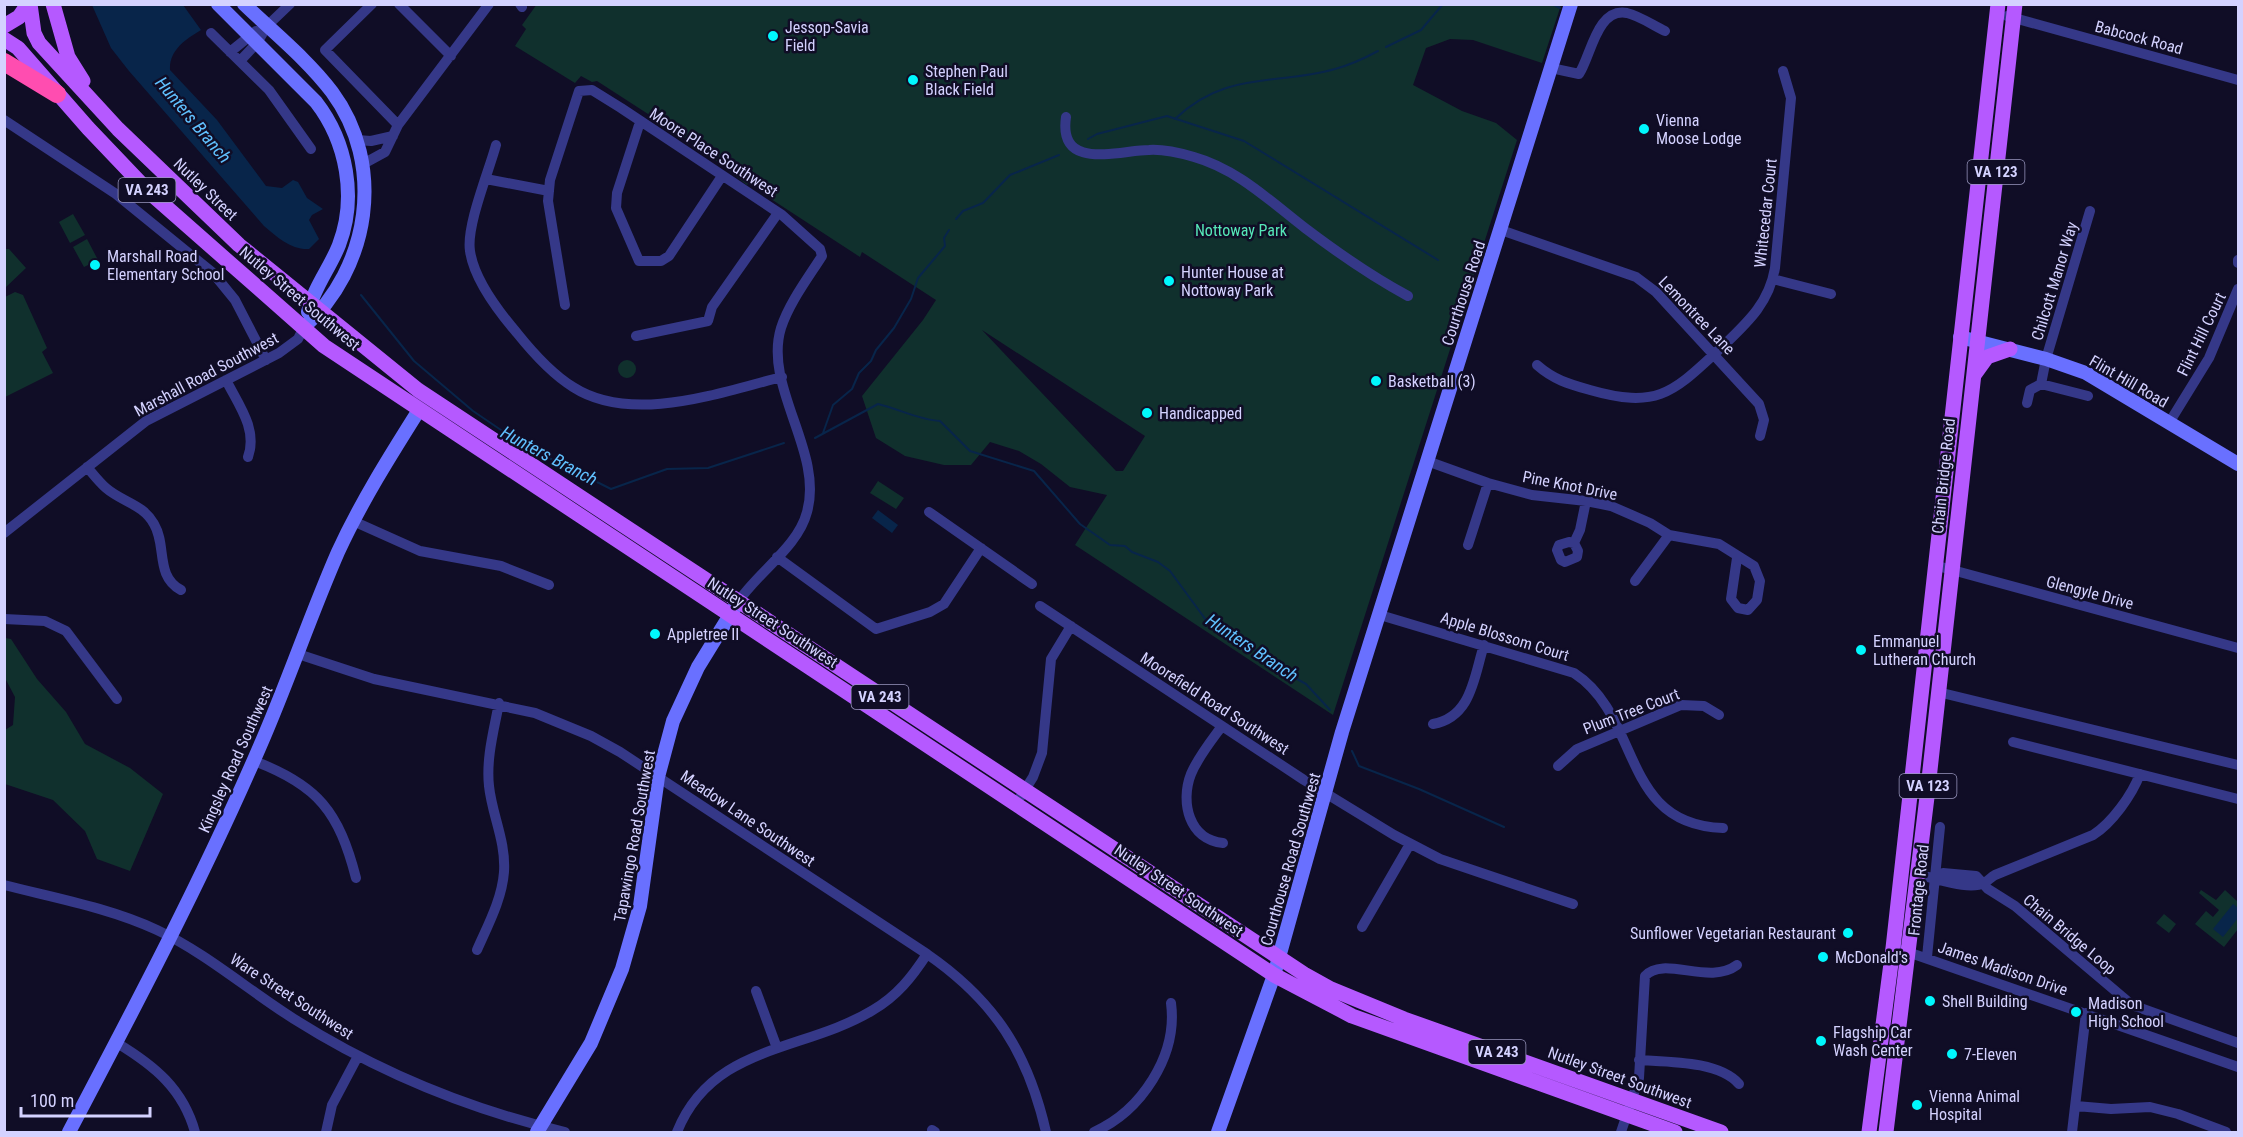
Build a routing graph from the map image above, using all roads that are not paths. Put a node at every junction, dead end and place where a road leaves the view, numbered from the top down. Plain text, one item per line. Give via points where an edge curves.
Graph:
1 (29, 4) edge
2 (53, 4) edge
3 (218, 4) edge
4 (244, 4) edge
5 (290, 4) edge
6 (372, 4) edge
7 (399, 4) edge
8 (489, 4) edge
9 (1571, 4) edge
10 (1998, 9) edge
11 (2014, 11) edge
12 (4, 26) edge
13 (267, 26) junction
14 (1665, 31) dead end
15 (211, 33) dead end
16 (4, 39) edge
17 (253, 39) junction
18 (230, 52) junction
19 (451, 56) junction
20 (240, 61) junction
21 (4, 62) edge
22 (1551, 68) junction
23 (1783, 71) dead end
24 (2238, 80) edge
25 (57, 94) junction
26 (100, 109) junction
27 (1066, 117) dead end
28 (4, 120) edge
29 (640, 122) junction
30 (398, 125) junction
31 (393, 135) junction
32 (357, 140) junction
33 (496, 145) dead end
34 (311, 149) dead end
35 (363, 164) junction
36 (722, 176) junction
37 (486, 178) junction
38 (549, 191) junction
39 (2090, 211) dead end
40 (778, 213) junction
41 (1501, 230) junction
42 (822, 256) joint
43 (1773, 279) junction
44 (2238, 289) edge
45 (1831, 294) dead end
46 (1408, 296) dead end
47 (565, 305) dead end
48 (315, 309) junction
49 (304, 327) junction
50 (636, 336) dead end
51 (1960, 337) junction
52 (1976, 340) junction
53 (2010, 349) junction
54 (1714, 354) junction
55 (2046, 359) junction
56 (266, 360) junction
57 (1537, 365) dead end
58 (782, 377) junction
59 (1972, 378) junction
60 (226, 380) junction
61 (2041, 384) junction
62 (2088, 396) dead end
63 (429, 398) junction
64 (2027, 403) dead end
65 (419, 410) junction
66 (2169, 423) junction
67 (1760, 436) dead end
68 (248, 457) dead end
69 (1427, 461) junction
70 (2238, 464) edge
71 (87, 467) junction
72 (1488, 483) junction
73 (1586, 501) junction
74 (929, 512) dead end
75 (353, 521) junction
76 (4, 533) edge
77 (1669, 535) junction
78 (1574, 543) dead end
79 (1468, 545) dead end
80 (981, 548) junction
81 (777, 557) junction
82 (1737, 558) junction
83 (1934, 565) junction
84 (1951, 569) junction
85 (1635, 581) dead end
86 (1032, 584) dead end
87 (549, 585) dead end
88 (181, 590) dead end
89 (1386, 593) joint
90 (1040, 606) dead end
91 (734, 609) junction
92 (1380, 615) junction
93 (4, 620) edge
94 (1071, 626) junction
95 (1484, 645) junction
96 (2238, 648) edge
97 (298, 654) junction
98 (1938, 692) junction
99 (117, 699) dead end
100 (499, 704) junction
101 (1719, 715) dead end
102 (1434, 724) dead end
103 (1222, 726) junction
104 (1619, 730) junction
105 (2013, 742) dead end
106 (254, 760) junction
107 (2238, 765) edge
108 (1558, 766) dead end
109 (2140, 774) junction
110 (658, 777) junction
111 (1326, 794) junction
112 (1019, 797) junction
113 (2238, 799) edge
114 (1940, 827) dead end
115 (1723, 828) dead end
116 (1223, 843) dead end
117 (1410, 844) junction
118 (1918, 875) junction
119 (1935, 877) junction
120 (356, 878) dead end
121 (1984, 883) junction
122 (4, 885) edge
123 (1573, 904) dead end
124 (1362, 927) dead end
125 (172, 937) junction
126 (1893, 948) junction
127 (477, 950) dead end
128 (1909, 951) junction
129 (927, 954) junction
130 (1927, 957) junction
131 (1279, 959) junction
132 (1737, 965) dead end
133 (1274, 975) junction
134 (756, 991) dead end
135 (1171, 1003) dead end
136 (2086, 1013) junction
137 (117, 1043) junction
138 (2238, 1043) edge
139 (777, 1048) junction
140 (358, 1056) junction
141 (1639, 1060) junction
142 (2238, 1067) edge
143 (1739, 1084) dead end
144 (1632, 1100) junction
145 (2076, 1106) junction
146 (1626, 1115) junction
147 (539, 1130) edge
148 (69, 1132) edge
149 (195, 1132) edge
150 (326, 1132) edge
151 (565, 1132) edge
152 (677, 1132) edge
153 (1046, 1132) edge
154 (1094, 1132) edge
155 (1218, 1132) edge
156 (1621, 1132) edge
157 (1675, 1132) edge
158 (1721, 1132) edge
159 (1869, 1132) edge
160 (1886, 1132) edge
161 (2072, 1132) edge
162 (2226, 1132) edge

1 - 12 main road, Nutley Street via 19,17
1 - 26 main road, Nutley Street / VA 243 via 39,43
2 - 26 main road, Nutley Street via 68,57
3 - 17 street
4 - 13 street
5 - 13 street
6 - 30 street via 326,50
7 - 19 street
8 - 19 street
9 - 22 street, Courthouse Road
10 - 11 street, Babcock Road
10 - 51 main road, Chain Bridge Road / VA 123
11 - 24 street, Babcock Road
11 - 52 main road, Chain Bridge Road / VA 123
13 - 17 street
13 - 32 street via 331,91
14 - 22 street via 1627,13 1616,14 1599,27 1579,74
15 - 18 street
16 - 25 main road, Nutley Street Southwest / VA 243 via 18,48
17 - 18 street
17 - 20 street
17 - 48 street via 322,110 334,131 346,170 348,204 342,235
18 - 20 street
19 - 30 street
20 - 34 street via 269,90
21 - 25 highway
22 - 41 street, Courthouse Road
23 - 43 street, Whitecedar Court via 1791,98
25 - 49 main road, Nutley Street Southwest / VA 243 via 148,191
26 - 48 main road, Nutley Street / VA 243 via 239,246
27 - 46 street via 1070,141 1090,155 1157,150 1189,155 1220,166 1340,254
28 - 56 street via 116,194 213,273 235,300
29 - 36 street, Moore Place Southwest
29 - 36 street via 617,193 616,208 639,261 661,261 669,256
29 - 38 street, Moore Place Southwest via 592,90 579,91
30 - 31 street
31 - 32 street
31 - 35 street via 385,152
32 - 35 street
33 - 37 street
35 - 48 street via 365,204 355,250
36 - 40 street, Moore Place Southwest
37 - 38 street
37 - 58 street via 470,235 470,251 477,269 497,309 541,359 574,388 608,400 663,405
38 - 47 street
39 - 55 street, Chilcott Manor Way
40 - 42 street, Moore Place Southwest via 820,249
40 - 50 street via 712,308 708,321
41 - 54 street, Lemontree Lane via 1636,277 1656,292
41 - 69 street, Courthouse Road
42 - 58 street, Tapawingo Road Southwest via 781,329 778,352
43 - 45 street
43 - 54 street, Whitecedar Court via 1766,298 1752,317
44 - 66 street, Flint Hill Court via 2209,358
48 - 49 street
48 - 63 main road, Nutley Street Southwest / VA 243
49 - 56 street, Marshall Road Southwest via 292,345
49 - 65 main road, Nutley Street Southwest / VA 243 via 324,346
51 - 52 street, Flint Hill Road
51 - 83 main road, Chain Bridge Road / VA 123
52 - 53 street, Flint Hill Road
52 - 59 main road, Chain Bridge Road / VA 123
53 - 55 street, Flint Hill Road
53 - 59 main road via 1987,357
54 - 57 street, Whitecedar Court via 1672,390 1636,399 1561,382
54 - 67 street, Lemontree Lane via 1759,404 1764,420
55 - 61 street, Chilcott Manor Way
55 - 66 street, Flint Hill Road via 2105,383
56 - 60 street, Marshall Road Southwest
58 - 81 street, Tapawingo Road Southwest via 810,490 803,525
59 - 84 main road, Chain Bridge Road / VA 123
60 - 68 street via 251,431
60 - 71 street, Marshall Road Southwest via 146,421
61 - 62 street
61 - 64 street via 2030,390
63 - 65 street, Kingsley Road Southwest
63 - 91 main road, Nutley Street Southwest / VA 243
65 - 75 street, Kingsley Road Southwest
65 - 91 main road, Nutley Street Southwest / VA 243
66 - 70 street, Flint Hill Road
69 - 72 street, Pine Knot Drive
69 - 89 street, Courthouse Road
71 - 76 street, Marshall Road Southwest
71 - 88 street via 106,488 136,505 153,522 161,542 165,574
72 - 73 street, Pine Knot Drive via 1542,496
72 - 79 street
73 - 77 street, Pine Knot Drive via 1629,513
73 - 78 street
74 - 80 street
75 - 87 street via 420,551 501,566
75 - 97 street, Kingsley Road Southwest
77 - 82 street, Pine Knot Drive via 1711,541
77 - 85 street
80 - 81 street via 944,604 876,629
80 - 86 street
81 - 91 street, Tapawingo Road Southwest via 756,577
82 - 82 street, Pine Knot Drive via 1749,561 1758,573 1757,600 1748,609 1738,608 1731,599
83 - 84 street, Glengyle Drive
83 - 126 main road, Chain Bridge Road / VA 123
84 - 96 street, Glengyle Drive
84 - 98 main road, Chain Bridge Road / VA 123
89 - 92 street, Courthouse Road Southwest
90 - 94 street, Moorefield Road Southwest
91 - 110 street, Tapawingo Road Southwest via 689,684 673,721
91 - 112 main road, Nutley Street Southwest / VA 243
92 - 95 street, Apple Blossom Court
92 - 111 street, Courthouse Road Southwest
93 - 99 street via 45,621 66,631
94 - 103 street, Moorefield Road Southwest
94 - 112 street via 1050,659 1042,753
95 - 102 street via 1464,706 1451,719
95 - 104 street, Apple Blossom Court via 1586,680 1605,701
97 - 100 street, Meadow Lane Southwest via 374,679
97 - 106 street, Kingsley Road Southwest
98 - 107 street
98 - 118 main road, Chain Bridge Road / VA 123
100 - 110 street, Meadow Lane Southwest via 535,713 591,736
100 - 127 street via 488,770 502,837 504,872 497,903
101 - 104 street, Plum Tree Court via 1704,706 1687,704
103 - 111 street, Moorefield Road Southwest
103 - 116 street via 1194,766 1186,797 1195,829 1208,840
104 - 108 street, Plum Tree Court via 1577,748
104 - 115 street, Apple Blossom Court via 1640,779 1656,801 1691,823
105 - 109 street
106 - 120 street via 295,779 322,803 342,832
106 - 125 street, Kingsley Road Southwest
109 - 113 street
109 - 121 street via 2100,831
110 - 129 street, Meadow Lane Southwest
110 - 147 street, Tapawingo Road Southwest via 647,869 622,969 591,1042
111 - 117 street, Moorefield Road Southwest
111 - 131 street, Courthouse Road Southwest
112 - 131 main road, Nutley Street Southwest / VA 243
112 - 133 main road, Nutley Street Southwest / VA 243
114 - 119 street, Frontage Road
117 - 123 street, Moorefield Road Southwest via 1440,860
117 - 124 street
118 - 119 street, Chain Bridge Loop
118 - 128 main road, Chain Bridge Road / VA 123
119 - 121 street, Chain Bridge Loop via 1943,873 1976,876
119 - 130 street, Frontage Road
121 - 138 street, Chain Bridge Loop via 2132,1005
122 - 125 street, Ware Street Southwest via 117,915
125 - 137 street, Kingsley Road Southwest
125 - 140 street, Ware Street Southwest via 293,1018
126 - 128 street, James Madison Drive
126 - 159 main road, VA 123
128 - 130 street, James Madison Drive
128 - 160 main road, VA 123
129 - 139 street via 901,989 873,1011
129 - 153 street, Meadow Lane Southwest via 974,992 1010,1036 1031,1078
130 - 136 street, James Madison Drive
131 - 133 street, Courthouse Road Southwest
131 - 144 main road, Nutley Street Southwest / VA 243 via 1361,1002
132 - 141 street via 1714,975 1654,969 1644,976
133 - 146 main road, Nutley Street Southwest / VA 243 via 1353,1016
133 - 155 street, Courthouse Road Southwest
134 - 139 street
135 - 154 street via 1170,1037 1150,1083 1129,1109
136 - 142 street, James Madison Drive
136 - 145 street
137 - 148 street, Kingsley Road Southwest
137 - 149 street via 167,1079 185,1105
139 - 152 street via 718,1077 694,1101
140 - 147 street, Ware Street Southwest via 441,1094
140 - 150 street via 332,1105
141 - 143 street via 1717,1069
141 - 144 street via 1639,1078
144 - 146 street
144 - 158 main road, Nutley Street Southwest / VA 243
145 - 161 street
145 - 162 street via 2150,1107
146 - 156 street
146 - 157 main road, Nutley Street Southwest / VA 243
147 - 151 street, Ware Street Southwest

